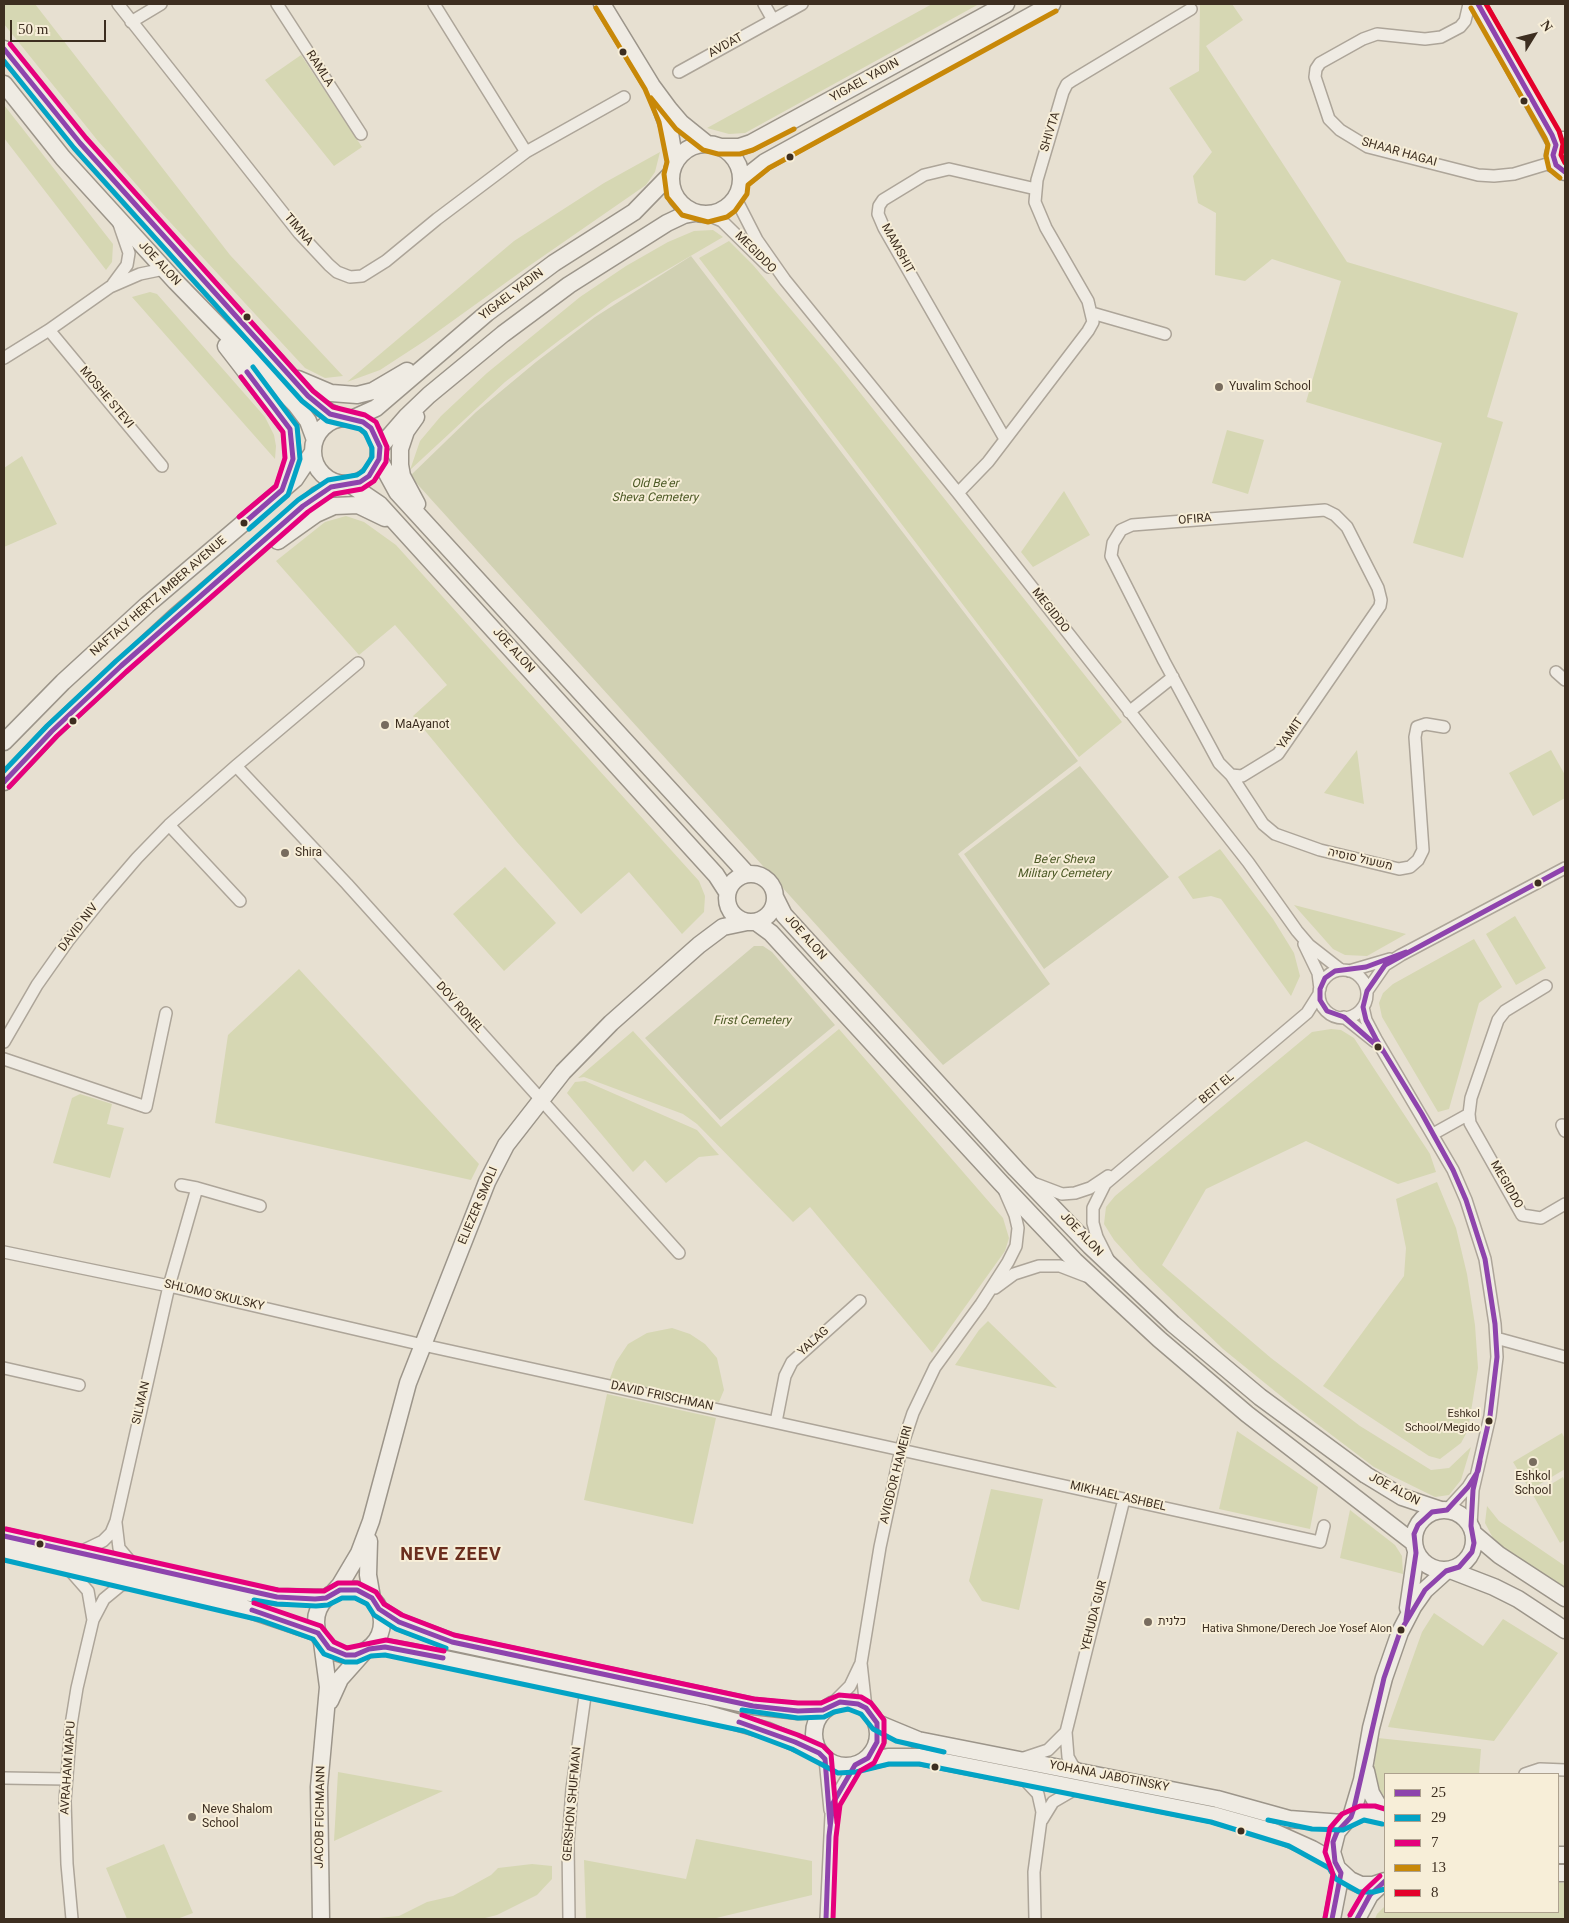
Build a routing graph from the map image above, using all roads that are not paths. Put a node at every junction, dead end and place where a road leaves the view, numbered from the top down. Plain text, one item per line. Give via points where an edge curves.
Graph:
1 (118, 4) edge
2 (161, 4) edge
3 (278, 4) edge
4 (434, 4) edge
5 (602, 4) edge
6 (764, 4) edge
7 (802, 4) edge
8 (1006, 4) edge
9 (1052, 4) edge
10 (1469, 4) edge
11 (1478, 4) edge
12 (1490, 4) edge
13 (1191, 9) dead end
14 (773, 20) junction
15 (131, 22) junction
16 (4, 49) edge
17 (680, 72) dead end
18 (4, 84) edge
19 (652, 86) junction
20 (624, 97) dead end
21 (361, 134) dead end
22 (1562, 139) edge
23 (713, 146) junction
24 (526, 152) junction
25 (673, 169) junction
26 (1562, 171) edge
27 (741, 181) junction
28 (1036, 189) junction
29 (736, 199) junction
30 (114, 214) junction
31 (702, 214) junction
32 (164, 269) junction
33 (176, 282) junction
34 (110, 287) junction
35 (798, 296) junction
36 (1092, 313) junction
37 (49, 330) junction
38 (1165, 334) dead end
39 (439, 353) junction
40 (4, 357) edge
41 (289, 375) junction
42 (441, 385) junction
43 (348, 418) junction
44 (1005, 439) junction
45 (314, 446) junction
46 (380, 453) junction
47 (162, 466) dead end
48 (345, 485) junction
49 (282, 490) junction
50 (958, 493) junction
51 (400, 527) junction
52 (430, 528) junction
53 (201, 595) junction
54 (1381, 600) joint
55 (358, 664) dead end
56 (1556, 672) dead end
57 (1172, 678) junction
58 (1565, 680) edge
59 (1129, 712) junction
60 (1444, 728) dead end
61 (4, 742) edge
62 (236, 766) junction
63 (1232, 775) junction
64 (4, 782) edge
65 (169, 825) junction
66 (1565, 868) edge
67 (747, 874) junction
68 (727, 896) junction
69 (775, 897) junction
70 (240, 901) dead end
71 (751, 922) junction
72 (1298, 931) junction
73 (690, 953) junction
74 (1401, 955) junction
75 (1345, 971) junction
76 (1546, 986) dead end
77 (1367, 991) junction
78 (1319, 992) junction
79 (1363, 1007) junction
80 (166, 1013) dead end
81 (1331, 1014) junction
82 (1344, 1018) junction
83 (1292, 1026) junction
84 (4, 1042) edge
85 (1384, 1052) junction
86 (4, 1058) edge
87 (541, 1099) junction
88 (1469, 1114) junction
89 (1433, 1134) junction
90 (1142, 1152) junction
91 (1028, 1181) junction
92 (1001, 1183) junction
93 (181, 1185) dead end
94 (197, 1188) junction
95 (1565, 1204) edge
96 (260, 1206) dead end
97 (4, 1252) edge
98 (679, 1253) dead end
99 (1110, 1264) junction
100 (1100, 1284) junction
101 (169, 1286) junction
102 (860, 1302) dead end
103 (980, 1304) junction
104 (1496, 1338) junction
105 (423, 1345) junction
106 (1565, 1357) edge
107 (4, 1368) edge
108 (79, 1385) dead end
109 (776, 1422) junction
110 (901, 1449) junction
111 (1478, 1471) junction
112 (1124, 1499) junction
113 (1444, 1510) junction
114 (116, 1521) junction
115 (371, 1521) junction
116 (1324, 1526) dead end
117 (1472, 1530) junction
118 (4, 1536) edge
119 (1415, 1548) junction
120 (4, 1552) edge
121 (78, 1554) junction
122 (65, 1566) junction
123 (134, 1566) junction
124 (1448, 1570) junction
125 (137, 1583) junction
126 (329, 1596) junction
127 (1565, 1598) edge
128 (376, 1604) junction
129 (93, 1620) junction
130 (1406, 1620) junction
131 (1565, 1630) edge
132 (320, 1637) junction
133 (367, 1650) junction
134 (861, 1664) junction
135 (586, 1689) junction
136 (827, 1707) junction
137 (866, 1708) junction
138 (327, 1716) junction
139 (877, 1723) junction
140 (1066, 1732) junction
141 (822, 1756) junction
142 (1366, 1758) junction
143 (1018, 1759) junction
144 (858, 1764) junction
145 (1565, 1770) edge
146 (1529, 1773) edge
147 (1020, 1776) junction
148 (4, 1778) edge
149 (67, 1779) junction
150 (1079, 1780) junction
151 (831, 1815) junction
152 (1384, 1815) edge
153 (1384, 1817) edge
154 (1347, 1820) junction
155 (1040, 1826) junction
156 (1338, 1868) junction
157 (1384, 1881) edge
158 (1384, 1882) edge
159 (72, 1919) edge
160 (320, 1919) edge
161 (569, 1919) edge
162 (826, 1919) edge
163 (1035, 1919) edge
164 (1332, 1919) edge
165 (1357, 1919) edge

1 - 15 street, TIMNA
2 - 15 street
3 - 21 street, RAMLA
4 - 24 street
5 - 19 main road
6 - 14 street
7 - 14 street, AVDAT
8 - 23 main road, YIGAEL YADIN via 751,143 739,147
9 - 27 main road, YIGAEL YADIN via 765,162
10 - 26 street, SHAAR HAGAI via 1460,27 1441,37 1425,39 1377,34 1320,64 1315,78 1329,119 1340,130 1368,147 1478,175 1514,174 1547,164
11 - 22 main road
12 - 22 main road
13 - 28 street, SHIVTA via 1067,84
14 - 17 street, AVDAT
15 - 24 street, TIMNA via 299,232 329,265 350,277 362,276 380,266 451,207
16 - 41 main road, JOE ALON via 80,144
18 - 30 main road, JOE ALON via 63,158
19 - 23 main road via 681,123
19 - 25 main road via 670,133
20 - 24 street, TIMNA
22 - 26 main road via 1553,160
23 - 25 main road via 688,149
23 - 27 main road via 736,161
25 - 31 main road via 674,194 679,202
25 - 39 main road, YIGAEL YADIN via 634,212 554,264
27 - 29 main road
28 - 36 street, SHIVTA via 1035,202 1042,220
28 - 44 street, MAMSHIT via 949,169 924,175 883,200 878,214
29 - 31 main road via 724,210
29 - 35 street, MEGIDDO via 757,240
30 - 32 main road, JOE ALON
30 - 34 street via 129,253 127,266
31 - 35 street, MEGIDDO via 722,221
31 - 42 main road, YIGAEL YADIN via 684,215 667,223 569,285
32 - 33 main road, JOE ALON
32 - 34 street via 140,274
33 - 45 main road, JOE ALON via 296,405 308,421
33 - 49 main road via 290,429 293,459
34 - 37 street
35 - 50 street, MEGIDDO
36 - 38 street
36 - 44 street via 1093,322 1088,331
37 - 40 street
37 - 47 street, MOSHE STEVI
39 - 41 main road via 373,391 357,395 331,393
39 - 43 main road, YIGAEL YADIN via 376,408
41 - 43 main road, JOE ALON via 321,408
42 - 46 main road, YIGAEL YADIN via 407,416
42 - 52 main road via 413,420 400,449 402,476
43 - 45 main road via 325,425
43 - 46 main road via 371,428
44 - 50 street
45 - 48 main road via 315,463 321,473
45 - 49 main road, NAFTALY HERTZ IMBER AVENUE via 303,469
46 - 48 main road via 369,476
46 - 52 main road, JOE ALON via 397,492
48 - 51 main road, JOE ALON via 379,504
48 - 53 main road, NAFTALY HERTZ IMBER AVENUE via 317,495
49 - 61 main road, NAFTALY HERTZ IMBER AVENUE via 147,605 63,682
50 - 59 street, MEGIDDO
51 - 53 main road via 373,510 358,505 334,506 316,514
51 - 68 main road, JOE ALON via 716,875
52 - 67 main road, JOE ALON
53 - 64 main road, NAFTALY HERTZ IMBER AVENUE via 82,702
54 - 57 street, OFIRA via 1347,527 1325,510 1132,525 1121,530 1112,543 1111,556
54 - 63 street, YAMIT via 1380,606 1278,754 1242,776
55 - 62 street, DAVID NIV
56 - 58 street
57 - 59 street
57 - 63 street via 1219,763
59 - 72 street, MEGIDDO via 1248,862
60 - 63 street, משעול סוסיה via 1426,724 1417,727 1423,850 1410,867 1399,868 1320,850 1275,834 1263,824
62 - 65 street, DAVID NIV
62 - 87 street, DOV RONEL
65 - 70 street
65 - 84 street, DAVID NIV via 68,941 37,985
66 - 74 street
67 - 68 main road via 734,880
67 - 69 main road via 763,876
68 - 71 main road via 733,914
68 - 73 main road, ELIEZER SMOLI via 716,918
69 - 71 main road via 772,910 762,919
69 - 91 main road, JOE ALON via 784,915
71 - 73 main road, ELIEZER SMOLI via 723,927
71 - 92 main road, JOE ALON via 771,933
72 - 75 street, MEGIDDO via 1309,945
72 - 78 street, MEGIDDO via 1318,973
73 - 87 main road, ELIEZER SMOLI via 581,1053
74 - 75 street
74 - 77 street via 1385,965
75 - 77 street via 1361,978
75 - 78 street via 1325,978
76 - 88 street via 1506,1011 1498,1020
77 - 79 street
78 - 81 street via 1323,1006
78 - 83 street, BEIT EL via 1307,1013
79 - 82 street via 1358,1013
79 - 85 street via 1366,1020
80 - 86 street via 146,1107
81 - 82 street
81 - 83 street, BEIT EL via 1317,1015
82 - 85 street via 1368,1035
83 - 90 street, BEIT EL
85 - 89 street
87 - 98 street, DOV RONEL
87 - 105 main road, ELIEZER SMOLI via 506,1144 490,1177
88 - 89 street
88 - 95 street, MEGIDDO via 1470,1123 1522,1214 1541,1218
89 - 104 street via 1477,1230 1485,1259
90 - 91 street, BEIT EL via 1090,1188 1075,1193 1062,1194
90 - 99 street, BEIT EL via 1105,1184 1093,1208 1097,1237
91 - 99 main road, JOE ALON
92 - 100 main road, JOE ALON
92 - 103 street, AVIGDOR HAMEIRI via 1015,1214 1018,1228 1016,1246
93 - 94 street
94 - 96 street
94 - 101 street, SILMAN
97 - 101 street, SHLOMO SKULSKY
99 - 113 main road, JOE ALON via 1213,1359 1316,1440 1402,1497
100 - 103 street, AVIGDOR HAMEIRI via 1060,1266 1039,1266 1014,1274
100 - 119 main road, JOE ALON via 1199,1375
101 - 105 street, SHLOMO SKULSKY
101 - 114 street, SILMAN
102 - 109 street, YALAG via 792,1362 785,1376
103 - 110 street, AVIGDOR HAMEIRI via 935,1368 913,1413
104 - 106 street
104 - 111 street via 1490,1416
105 - 109 street, DAVID FRISCHMAN
105 - 115 main road, ELIEZER SMOLI via 408,1383
107 - 108 street
109 - 110 street, DAVID FRISCHMAN
110 - 112 street, MIKHAEL ASHBEL
110 - 134 street, AVIGDOR HAMEIRI via 880,1547
111 - 113 street via 1468,1488
111 - 117 street via 1473,1490
112 - 116 street, MIKHAEL ASHBEL via 1320,1542
112 - 140 street, YEHUDA GUR
113 - 117 main road via 1461,1515
113 - 119 main road via 1424,1517 1414,1534
114 - 121 street, SILMAN via 103,1542
114 - 123 street, SILMAN via 119,1548
115 - 126 main road, ELIEZER SMOLI via 355,1561
115 - 128 main road, ELIEZER SMOLI via 367,1559
117 - 124 main road via 1472,1552 1459,1567
117 - 127 main road via 1499,1555
118 - 121 main road
119 - 124 main road via 1429,1566
119 - 130 main road
120 - 122 main road
121 - 123 main road
122 - 125 main road
122 - 129 street, AVRAHAM MAPU via 88,1591
123 - 126 main road via 277,1598
124 - 130 main road via 1425,1590
124 - 131 main road via 1518,1599
125 - 129 street, AVRAHAM MAPU via 122,1585 111,1592
125 - 132 main road via 235,1605
126 - 128 main road via 340,1590 357,1590
126 - 132 main road via 317,1614
128 - 133 main road via 382,1620 381,1630
128 - 136 main road via 398,1622 452,1642 754,1706 798,1711
129 - 149 street, AVRAHAM MAPU via 76,1698
130 - 142 main road via 1384,1678
132 - 133 main road via 329,1648 346,1655
132 - 138 main road, JACOB FICHMANN via 328,1687
133 - 135 main road via 385,1647
133 - 138 main road, JACOB FICHMANN via 340,1679
134 - 136 street, AVIGDOR HAMEIRI via 847,1690
134 - 137 street, AVIGDOR HAMEIRI
135 - 141 main road via 746,1724
135 - 161 street, GERSHON SHUFMAN via 568,1843
136 - 137 main road via 849,1702
136 - 141 main road via 814,1726 815,1745
137 - 139 main road
138 - 160 main road, JACOB FICHMANN via 319,1787
139 - 143 main road, YOHANA JABOTINSKY via 918,1740
139 - 144 main road via 874,1751
140 - 143 street via 1048,1750
140 - 150 street, YEHUDA GUR via 1068,1757
141 - 144 main road via 840,1766
141 - 151 street
142 - 152 main road via 1366,1776 1371,1793
142 - 154 main road via 1362,1780
143 - 150 main road, YOHANA JABOTINSKY
144 - 147 main road, YOHANA JABOTINSKY via 908,1756
144 - 151 street via 838,1793
145 - 146 street via 1540,1769
147 - 150 main road, YOHANA JABOTINSKY
147 - 155 street via 1034,1788 1041,1802
148 - 149 street
149 - 159 street, AVRAHAM MAPU via 66,1840
150 - 154 main road, YOHANA JABOTINSKY via 1217,1799 1289,1819
150 - 155 street via 1053,1802
150 - 156 main road, YOHANA JABOTINSKY via 1244,1823 1292,1839
151 - 162 street
153 - 154 main road, YOHANA JABOTINSKY via 1362,1813
154 - 156 main road via 1333,1842
155 - 163 street via 1034,1872
156 - 157 main road, YOHANA JABOTINSKY via 1350,1880 1361,1885
156 - 164 main road
158 - 165 main road via 1370,1895

